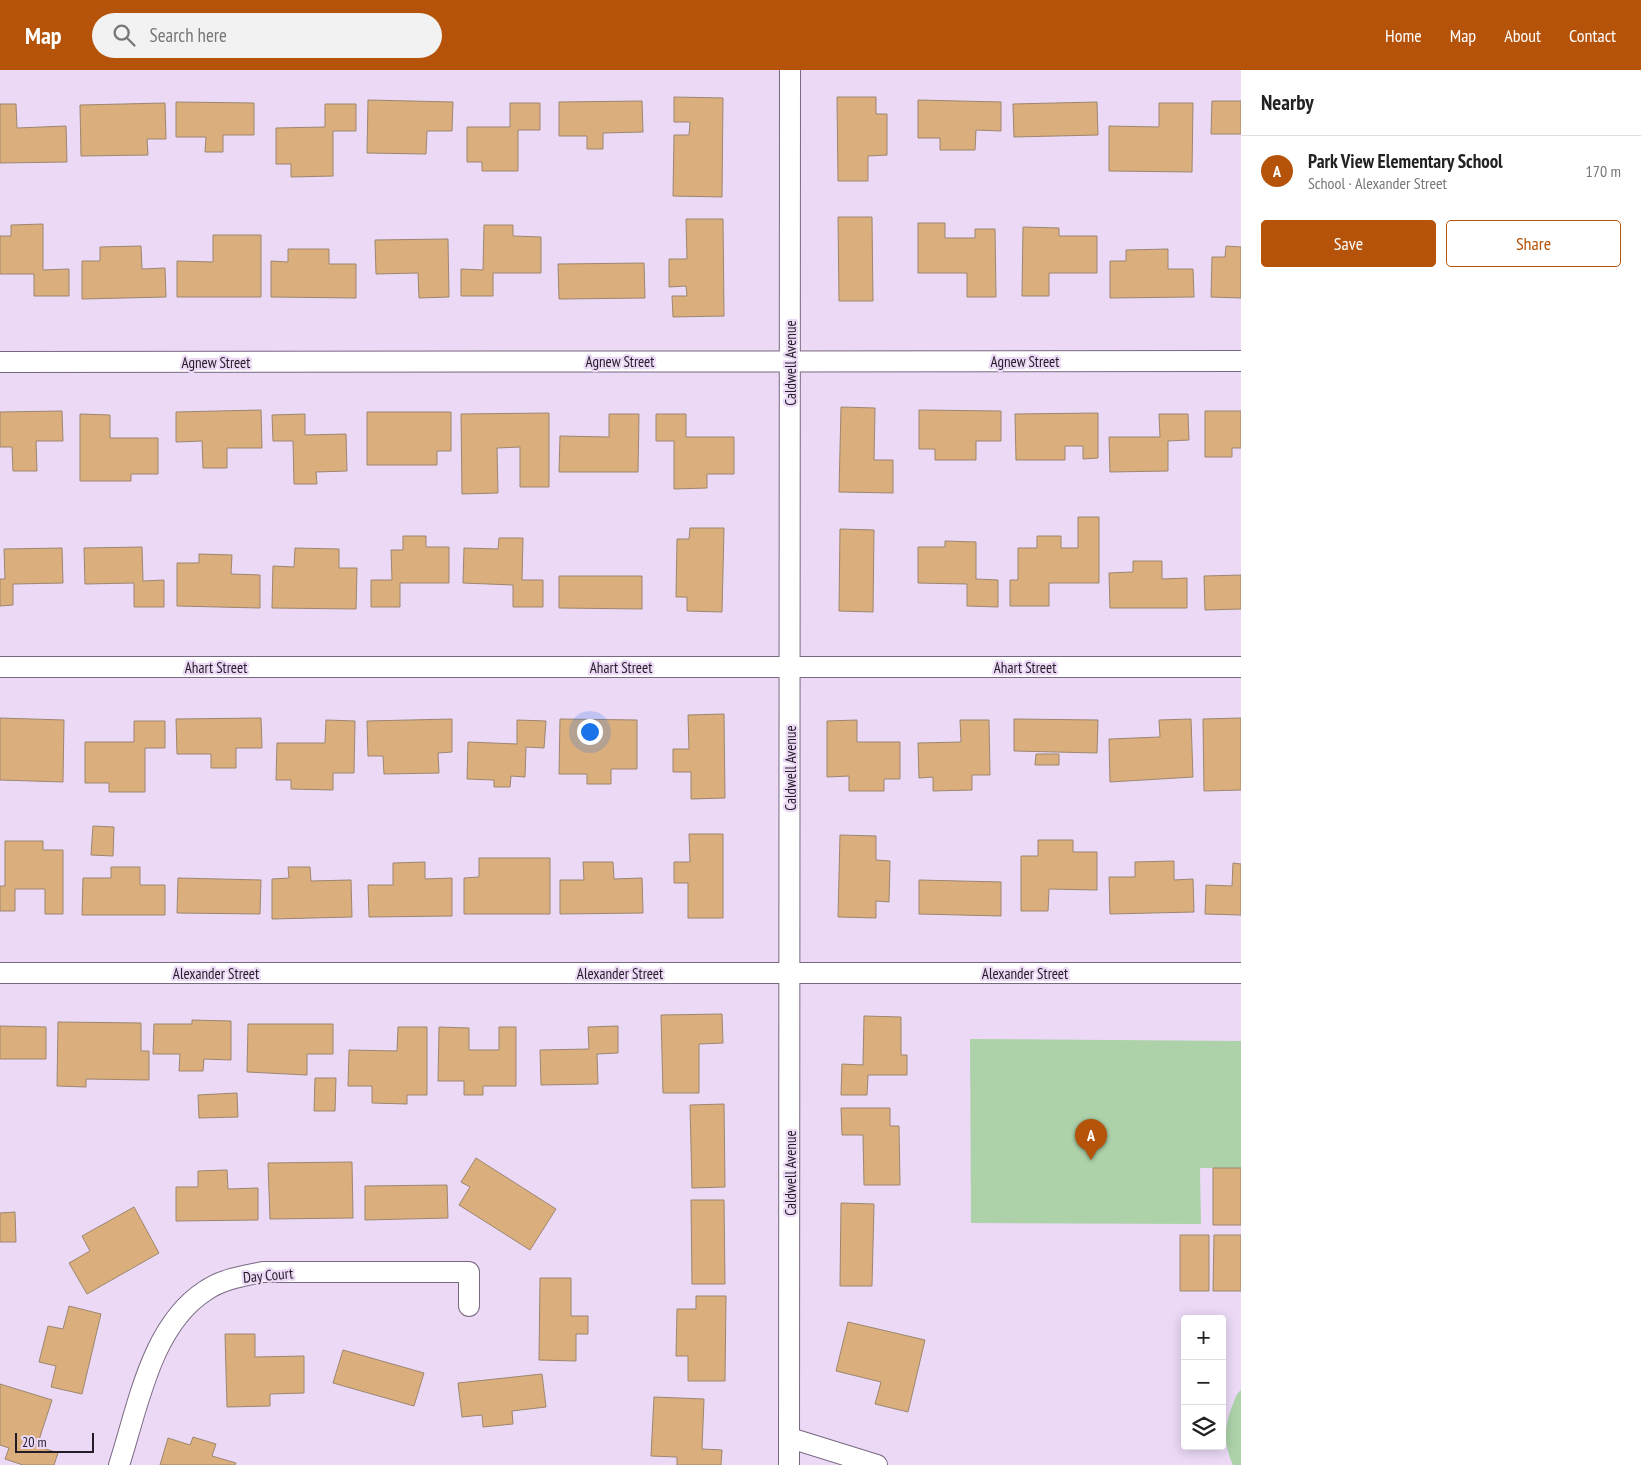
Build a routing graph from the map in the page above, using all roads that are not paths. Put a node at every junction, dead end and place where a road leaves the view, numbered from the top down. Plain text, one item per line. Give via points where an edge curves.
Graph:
1 (790, 70) edge
2 (790, 361) junction
3 (1241, 361) edge
4 (0, 362) edge
5 (0, 667) edge
6 (790, 667) junction
7 (1241, 667) edge
8 (790, 973) junction
9 (1241, 973) edge
10 (0, 974) edge
11 (469, 1306) dead end
12 (790, 1438) junction
13 (120, 1465) edge
14 (789, 1465) edge
15 (877, 1465) edge

1 - 2 street, Caldwell Avenue
2 - 3 street, Agnew Street
2 - 4 street, Agnew Street
2 - 6 street, Caldwell Avenue
5 - 6 street, Ahart Street
6 - 7 street, Ahart Street
6 - 8 street, Caldwell Avenue
8 - 9 street, Alexander Street
8 - 10 street, Alexander Street
8 - 12 street, Caldwell Avenue
11 - 13 street, Day Court via 469,1272 263,1272 231,1279 205,1291 174,1317 157,1346
12 - 14 street, Caldwell Avenue
12 - 15 street

